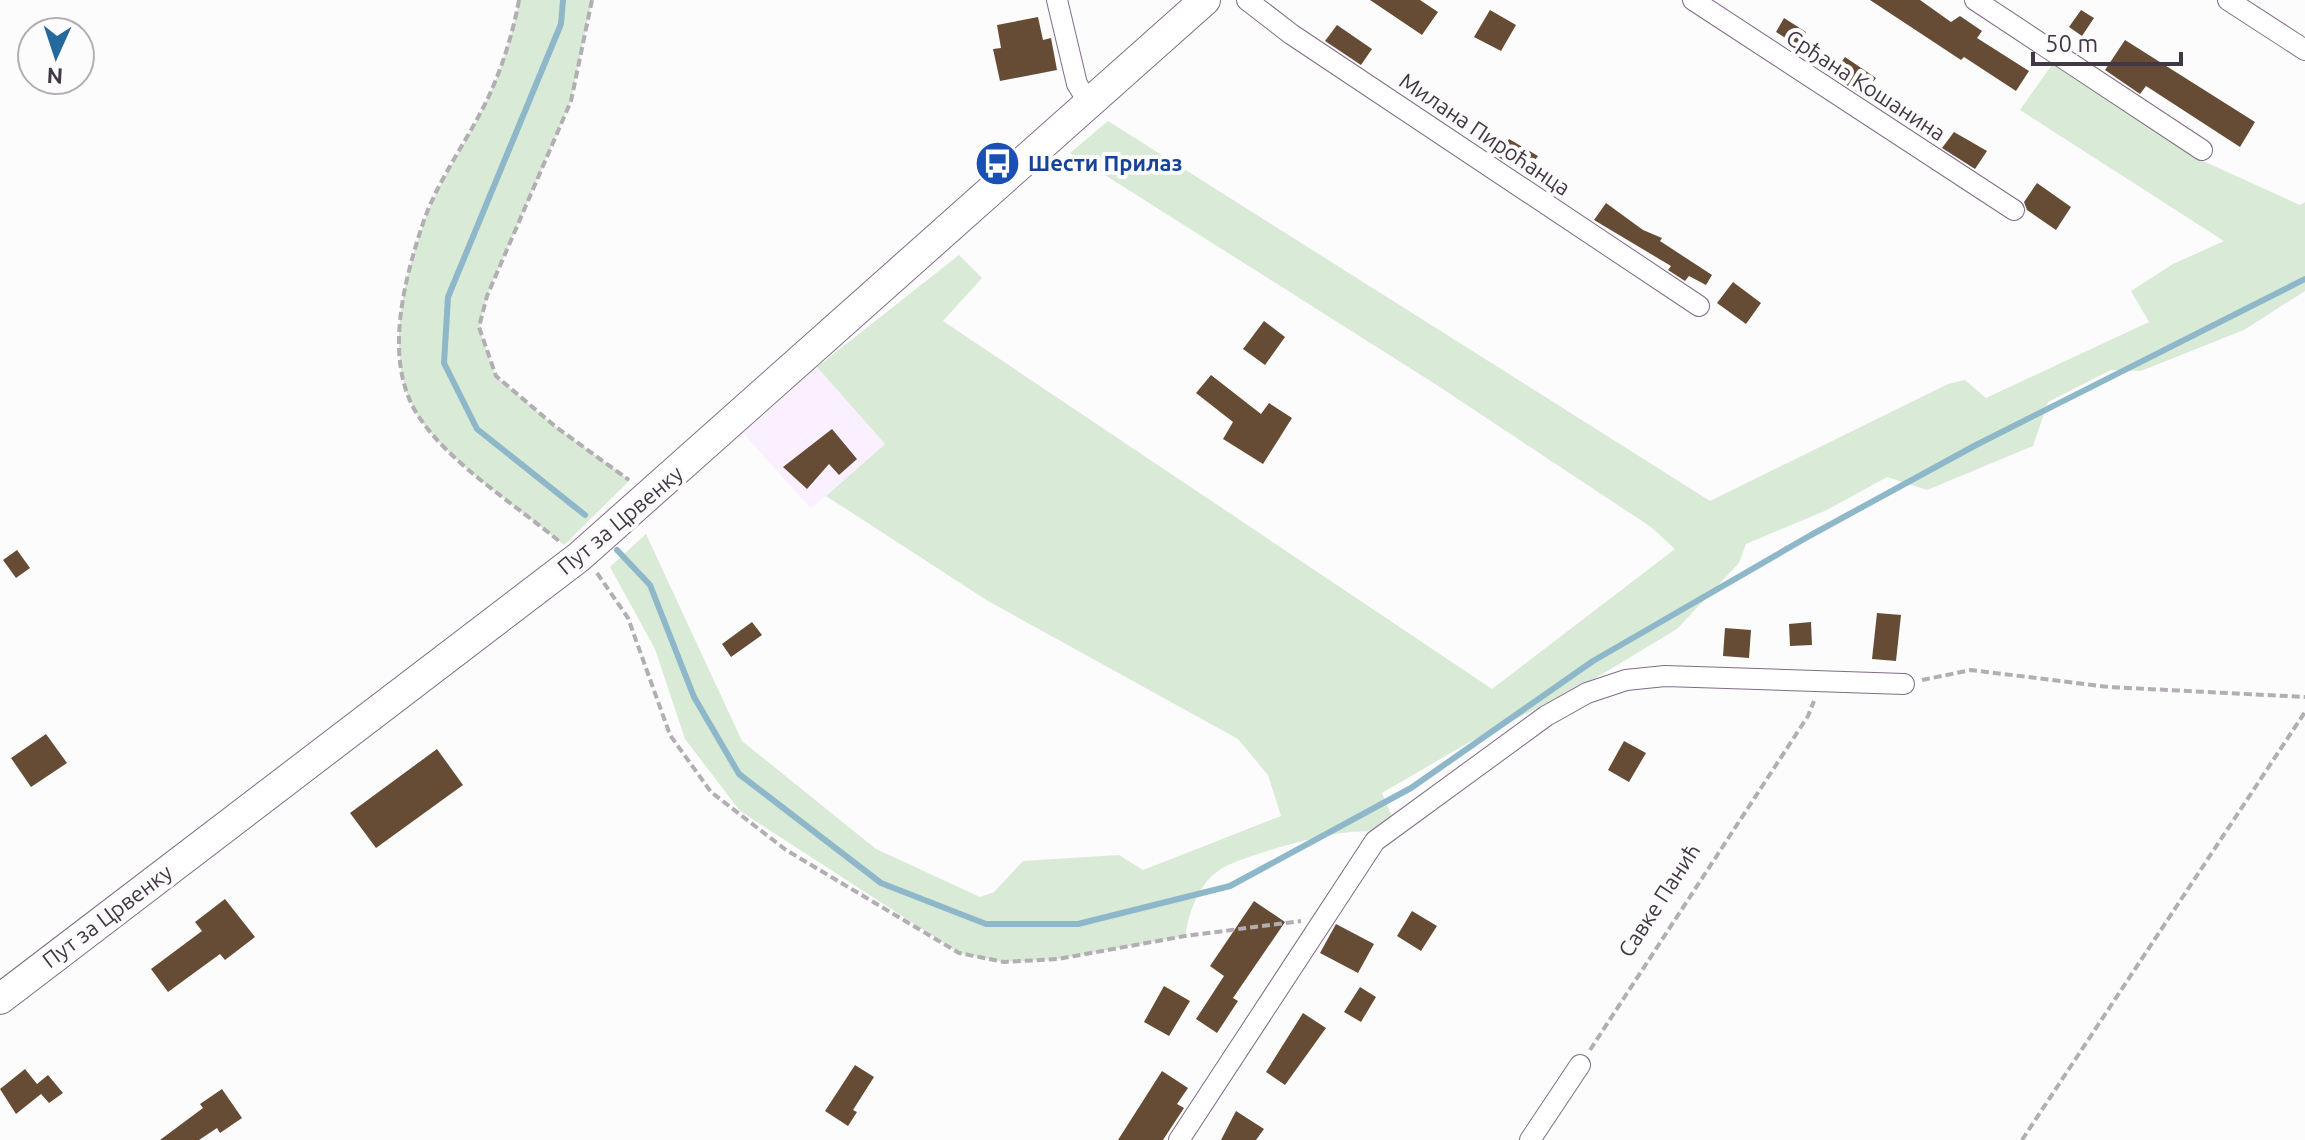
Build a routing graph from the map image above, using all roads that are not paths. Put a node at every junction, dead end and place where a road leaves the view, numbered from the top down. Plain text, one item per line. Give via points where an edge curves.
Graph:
1 (1057, 0) edge
2 (1205, 0) edge
3 (1247, 0) edge
4 (1693, 0) edge
5 (1975, 0) edge
6 (2228, 0) edge
7 (2305, 50) edge
8 (1089, 103) junction
9 (2202, 150) dead end
10 (2014, 210) dead end
11 (1699, 306) dead end
12 (1904, 684) road end
13 (0, 999) edge
14 (1580, 1065) road end
15 (1179, 1140) edge
16 (1530, 1140) edge

1 - 8 street via 1077,84
2 - 8 street, Пут за Црвенку
3 - 11 street, Милана Пироћанца
4 - 10 street, Срђана Кошанина
5 - 9 street
6 - 7 street
8 - 13 street, Пут за Црвенку via 579,557
12 - 15 street via 1665,676 1626,680 1587,693 1546,716 1375,841
14 - 16 street

